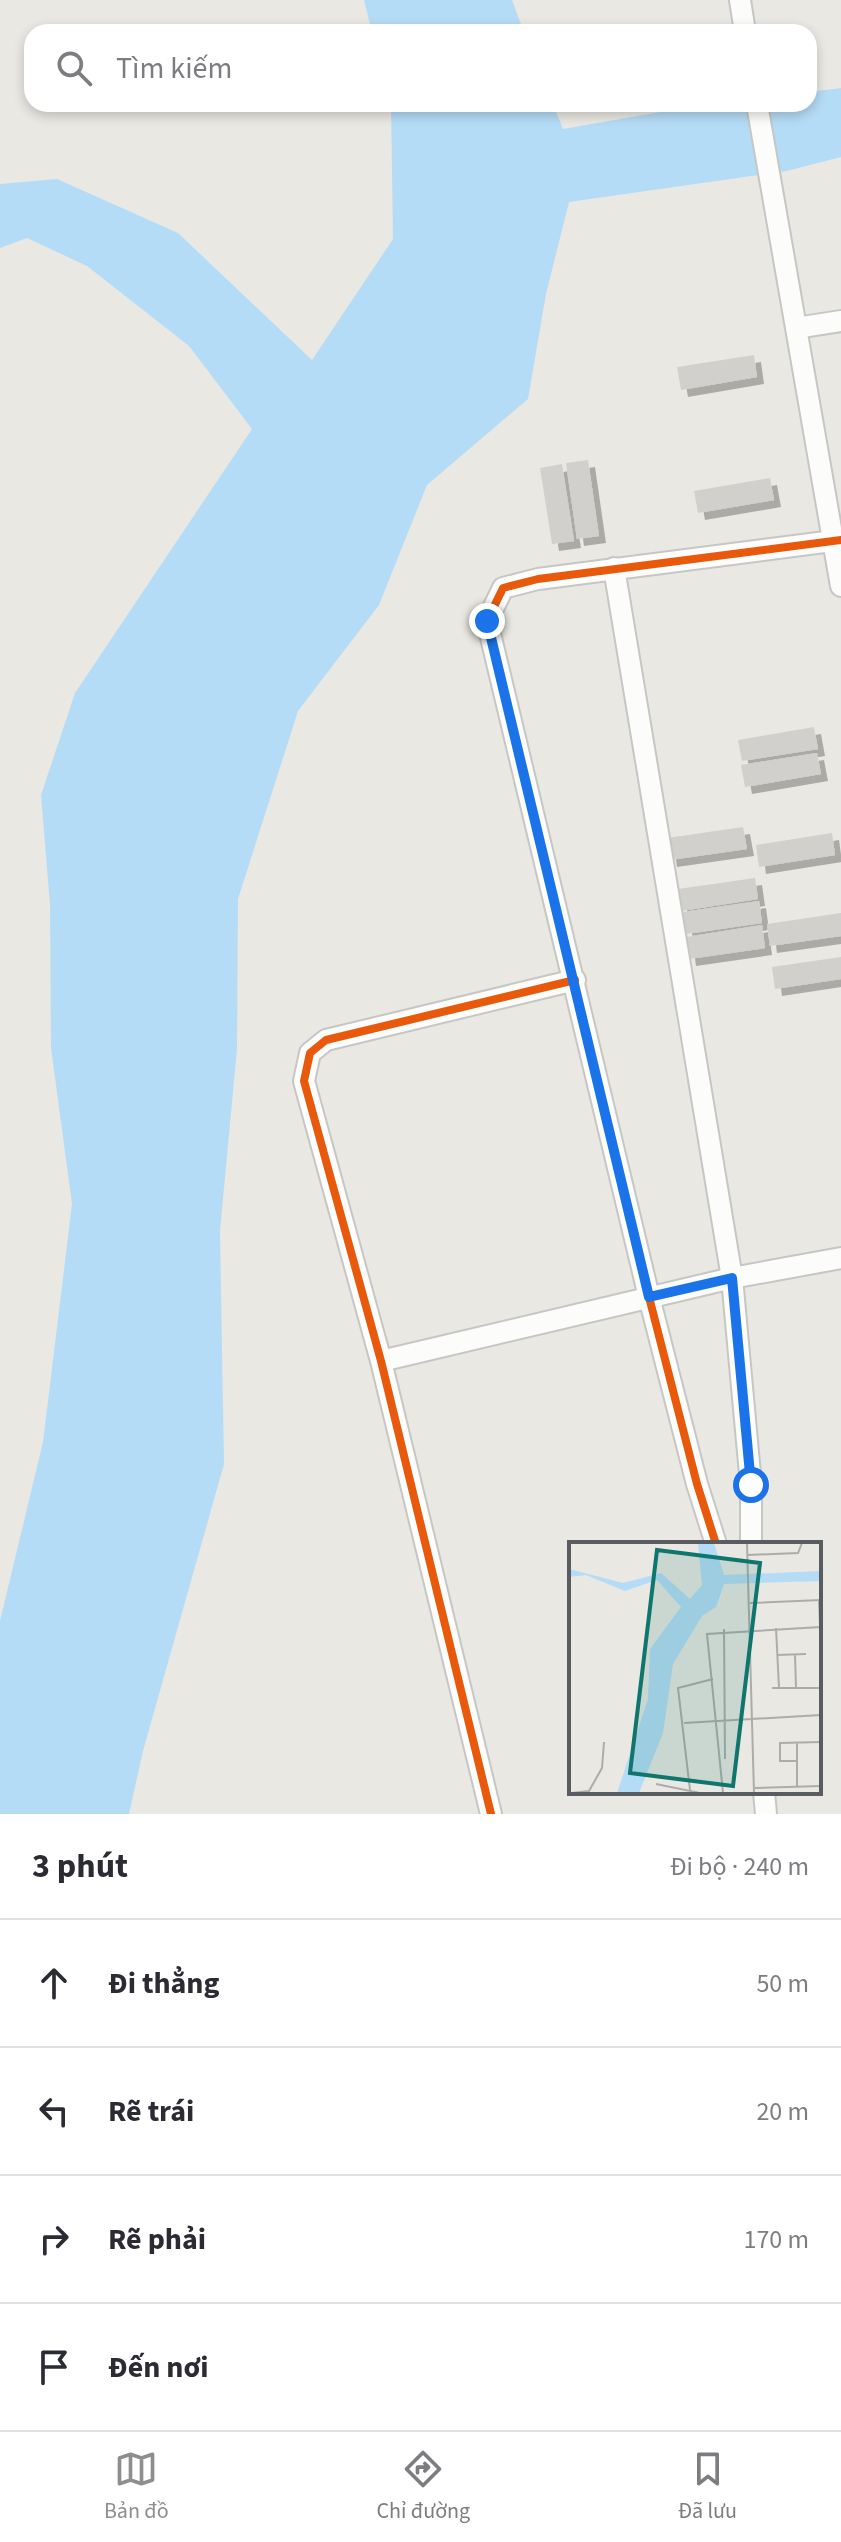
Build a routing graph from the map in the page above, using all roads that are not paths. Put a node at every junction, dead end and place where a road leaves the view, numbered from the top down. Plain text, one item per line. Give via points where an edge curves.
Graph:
1 (740, 0) edge
2 (744, 24) edge
3 (758, 112) edge
4 (841, 321) edge
5 (796, 328) junction
6 (837, 541) edge
7 (614, 568) junction
8 (841, 586) edge
9 (575, 980) junction
10 (841, 1258) edge
11 (732, 1278) junction
12 (649, 1297) junction
13 (381, 1361) junction
14 (715, 1542) edge
15 (751, 1542) edge
16 (764, 1794) edge
17 (491, 1814) edge
18 (766, 1814) edge

1 - 2 street
3 - 5 street
4 - 5 street
5 - 6 street
6 - 7 street
6 - 8 street
7 - 9 street via 503,588 487,621
7 - 11 street
9 - 12 street
9 - 13 street via 326,1040 310,1053 304,1081
10 - 11 street
11 - 12 street
11 - 15 street via 751,1485
12 - 13 street
12 - 14 street
13 - 17 street
16 - 18 street

